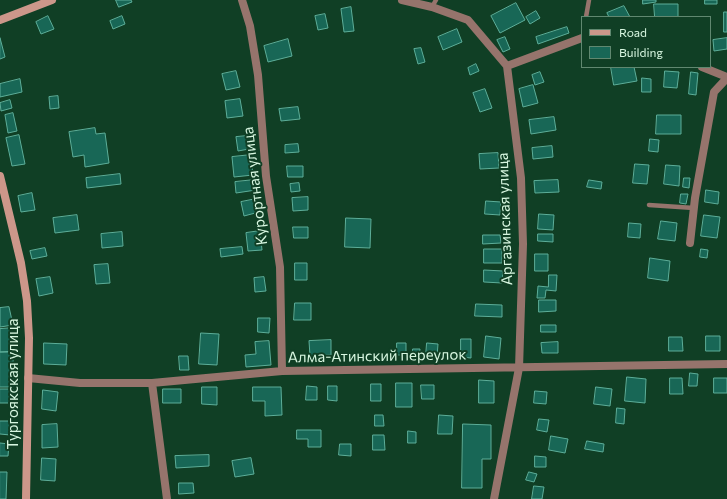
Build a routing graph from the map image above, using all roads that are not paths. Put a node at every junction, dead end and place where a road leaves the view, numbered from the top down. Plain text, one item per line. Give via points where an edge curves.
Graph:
1 (242, 0) edge
2 (402, 0) edge
3 (589, 0) edge
4 (49, 1) edge
5 (434, 3) edge
6 (586, 16) edge
7 (0, 20) edge
8 (581, 38) edge
9 (507, 66) junction
10 (704, 68) edge
11 (727, 78) edge
12 (0, 176) edge
13 (649, 205) dead end
14 (694, 208) junction
15 (690, 243) dead end
16 (727, 364) edge
17 (519, 368) junction
18 (282, 371) junction
19 (28, 378) junction
20 (152, 383) junction
21 (26, 499) edge
22 (166, 499) edge
23 (494, 499) edge

1 - 18 street, Курортная улица via 250,26 258,75 266,176 280,267
2 - 5 street
3 - 6 lane
4 - 7 main road
5 - 9 street via 468,20
8 - 9 street
9 - 17 street, Аргазинская улица via 521,178 523,244
10 - 11 street
11 - 14 street via 714,92
12 - 19 main road, Тургоякская улица via 21,263 29,338
13 - 14 lane
14 - 15 street
16 - 17 street, Алма-Атинский переулок
17 - 18 street, Алма-Атинский переулок
17 - 23 street, Аргазинская улица
18 - 20 street, Алма-Атинский переулок
19 - 20 street, Алма-Атинский переулок via 80,383
19 - 21 main road, Тургоякская улица
20 - 22 street

